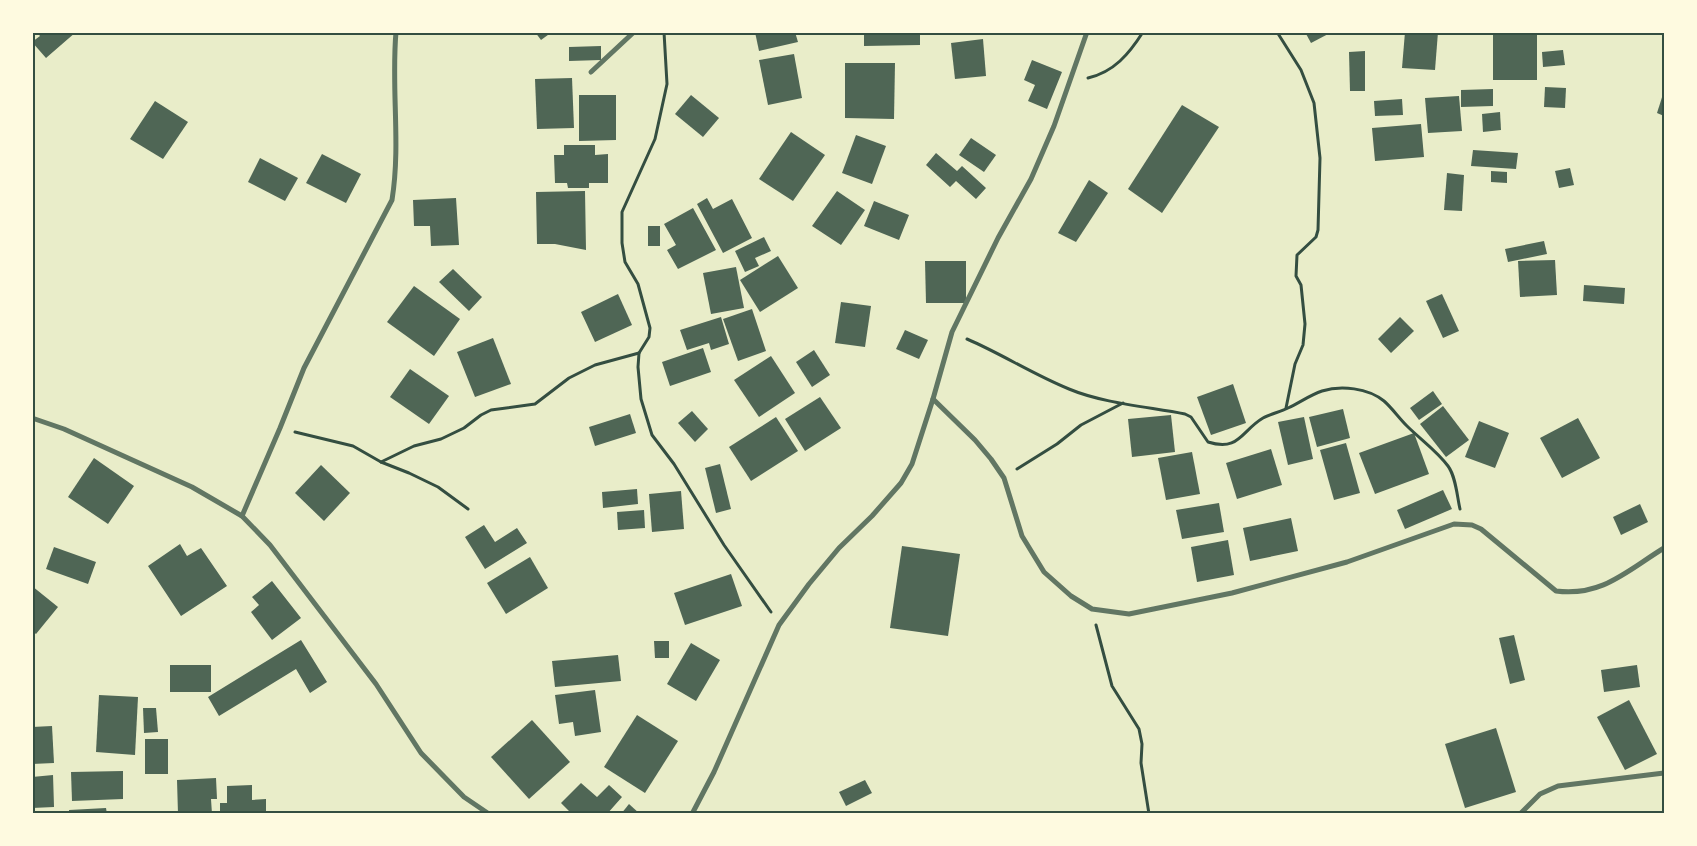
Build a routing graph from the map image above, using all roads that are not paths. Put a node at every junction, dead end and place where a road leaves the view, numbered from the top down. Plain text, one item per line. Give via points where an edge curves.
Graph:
1 (396, 32) edge
2 (634, 32) edge
3 (1087, 32) edge
4 (591, 72) dead end
5 (933, 399) junction
6 (32, 418) edge
7 (242, 516) junction
8 (1664, 548) edge
9 (1664, 773) edge
10 (489, 814) edge
11 (692, 814) edge
12 (1520, 814) edge

1 - 7 street via 397,113 392,200 304,368
2 - 4 street
3 - 5 street via 1054,126 1031,179 952,332
5 - 8 street via 992,459 1004,478 1022,536 1044,572 1071,596 1092,609 1129,614 1232,593 1347,562 1463,523 1482,529 1556,592 1592,590 1630,571
5 - 11 street via 912,464 901,483 839,548 779,625
6 - 7 street via 64,429 192,487
7 - 10 street via 270,545 376,684 421,753 464,797
9 - 12 street via 1558,786 1540,794

